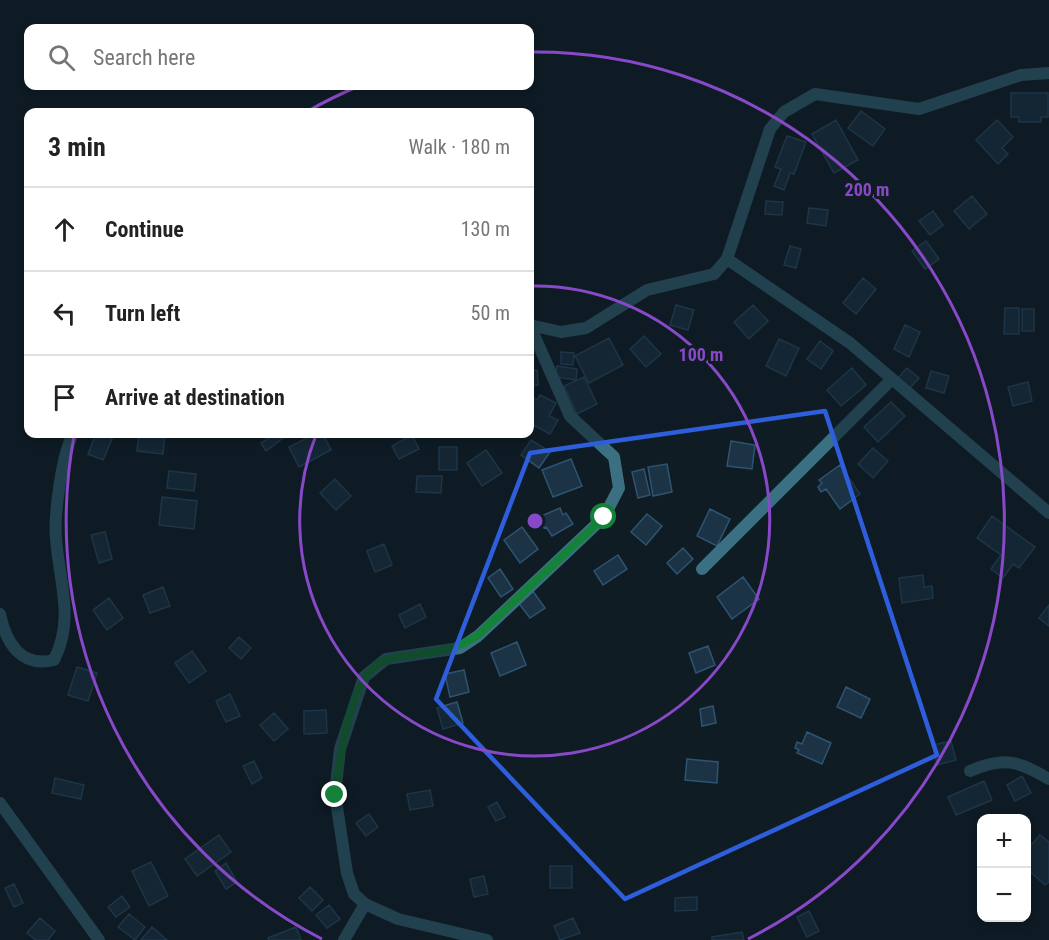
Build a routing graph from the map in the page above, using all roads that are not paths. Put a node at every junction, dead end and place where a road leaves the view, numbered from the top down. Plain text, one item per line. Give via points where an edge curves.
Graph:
1 (1049, 74) edge
2 (727, 259) junction
3 (534, 326) edge
4 (534, 334) edge
5 (891, 380) junction
6 (72, 438) edge
7 (1049, 513) edge
8 (702, 569) dead end
9 (0, 614) edge
10 (970, 771) dead end
11 (1049, 779) edge
12 (0, 804) edge
13 (365, 904) junction
14 (99, 940) edge
15 (344, 940) edge
16 (487, 940) edge

1 - 2 street via 1021,75 919,109 815,94 784,112 770,129
2 - 3 street via 714,274 647,290 586,327 561,332
2 - 5 street via 850,343
4 - 13 street via 570,416 614,457 619,488 604,517 477,636 460,648 386,659 364,677 340,749 335,795 347,873 354,894
5 - 7 street
5 - 8 street
6 - 9 street via 57,501 56,536 66,612 64,641 54,660 41,663 17,653 3,629
10 - 11 street via 993,761 1024,765
12 - 14 street
13 - 15 street
13 - 16 street via 398,919

